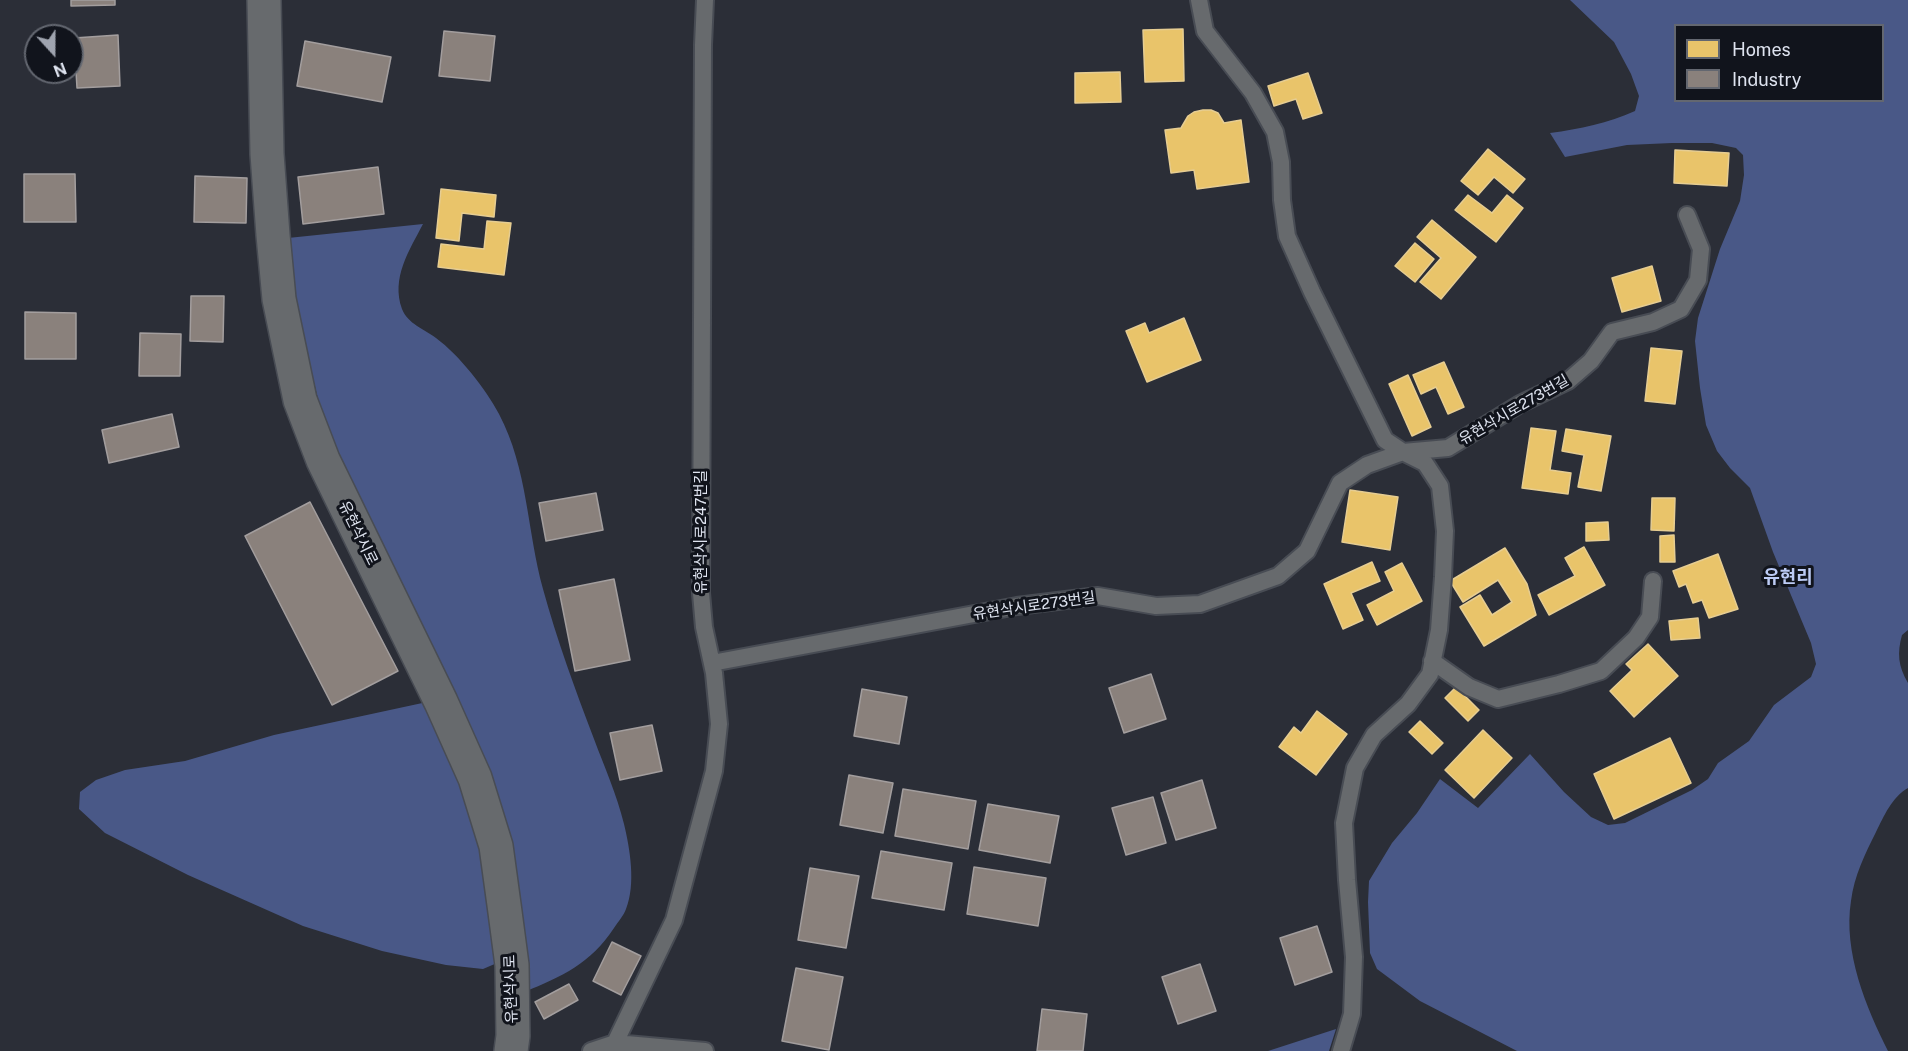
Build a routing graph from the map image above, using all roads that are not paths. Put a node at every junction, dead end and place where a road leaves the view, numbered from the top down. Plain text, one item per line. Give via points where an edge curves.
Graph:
1 (264, 0) edge
2 (705, 0) edge
3 (1199, 0) edge
4 (1687, 215) dead end
5 (1403, 452) junction
6 (1653, 581) dead end
7 (1432, 661) junction
8 (712, 663) junction
9 (615, 1043) junction
10 (511, 1051) edge
11 (591, 1051) edge
12 (705, 1051) edge
13 (1341, 1051) edge

1 - 10 street, 유현삭시로 via 273,235 279,299 300,400 323,460 475,778 496,846 506,912 512,965
2 - 8 lane, 유현삭시로247번길 via 701,593
3 - 5 lane via 1205,31 1253,93 1275,132 1287,236 1312,292 1385,440
4 - 5 lane, 유현삭시로273번길 via 1701,249 1698,280 1681,309 1653,322 1612,332 1591,361 1568,381 1520,404 1448,448
5 - 7 lane via 1425,463 1440,486 1445,531 1443,577
5 - 8 lane, 유현삭시로273번길 via 1367,465 1340,483 1307,551 1278,576 1200,604 1156,606 1098,596 1017,606
6 - 7 lane via 1650,618 1636,638 1601,671 1498,699 1469,687
7 - 13 lane via 1430,674 1408,704 1374,735 1355,768 1344,823 1354,957 1352,1014
8 - 9 lane, 유현삭시로247번길 via 719,724 714,771 701,825 674,920
9 - 11 lane
9 - 12 lane

